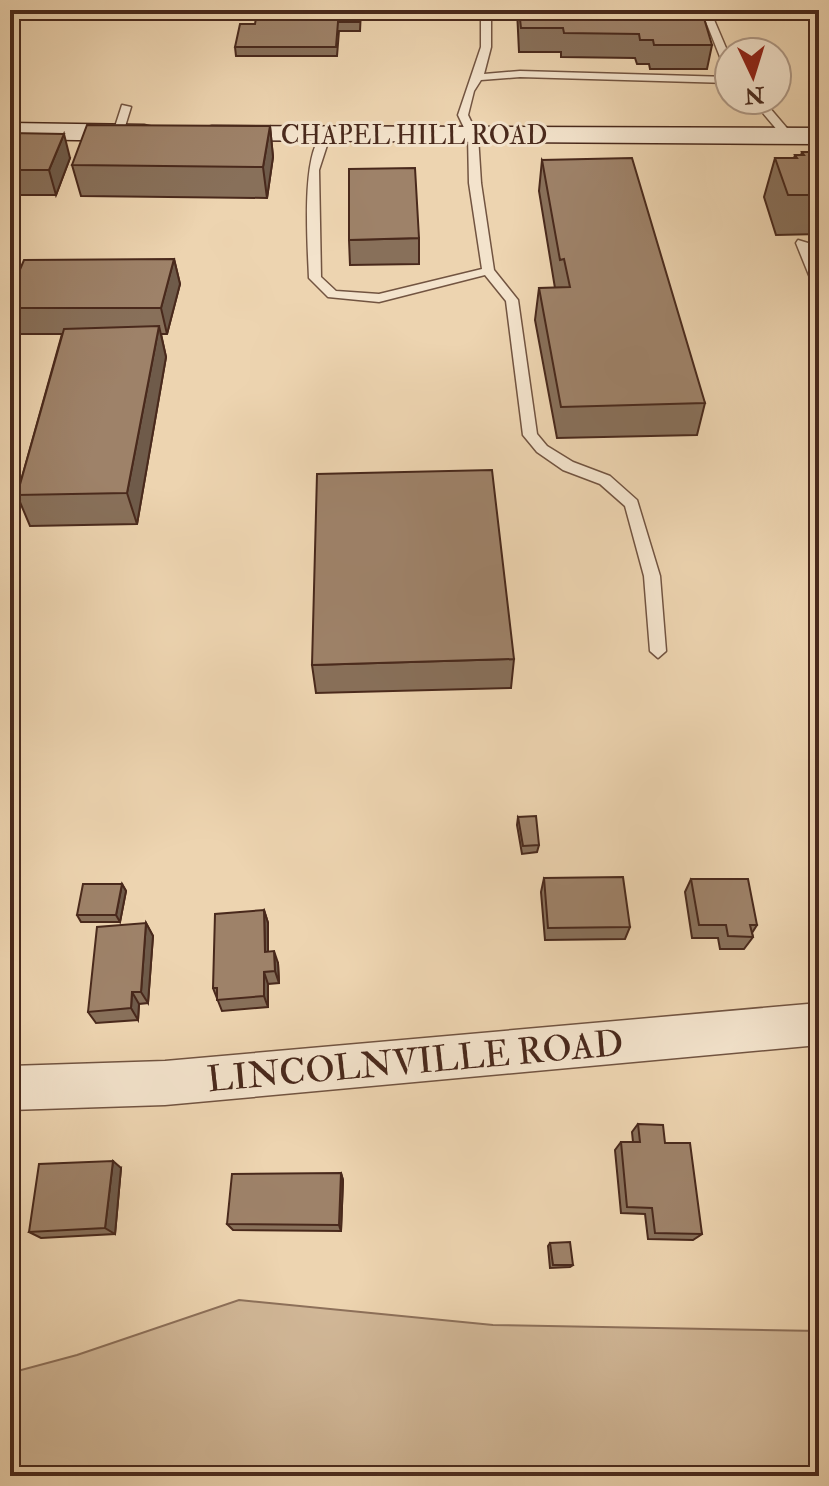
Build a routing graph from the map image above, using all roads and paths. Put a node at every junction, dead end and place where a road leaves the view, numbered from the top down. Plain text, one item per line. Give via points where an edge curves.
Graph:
1 (486, 10) edge
2 (679, 10) edge
3 (717, 36) edge
4 (478, 77) junction
5 (713, 80) edge
6 (771, 116) edge
7 (10, 131) edge
8 (325, 136) junction
9 (473, 136) junction
10 (788, 136) junction
11 (819, 136) edge
12 (802, 243) dead end
13 (488, 271) junction
14 (819, 285) edge
15 (658, 651) dead end
16 (819, 1024) edge
17 (10, 1088) edge

1 - 4 lane via 486,47
2 - 3 lane via 709,17
4 - 5 lane
4 - 9 lane via 463,115
6 - 10 lane
7 - 8 main road, CHAPEL HILL ROAD via 122,120 174,134
8 - 9 main road, CHAPEL HILL ROAD
8 - 13 lane via 313,170 315,278 332,294 379,298
9 - 10 main road, CHAPEL HILL ROAD
9 - 13 lane
10 - 11 main road, CHAPEL HILL ROAD
12 - 14 lane
13 - 15 lane via 512,300 530,435 542,449 605,480 632,504 652,576
16 - 17 street, LINCOLNVILLE ROAD via 165,1083

